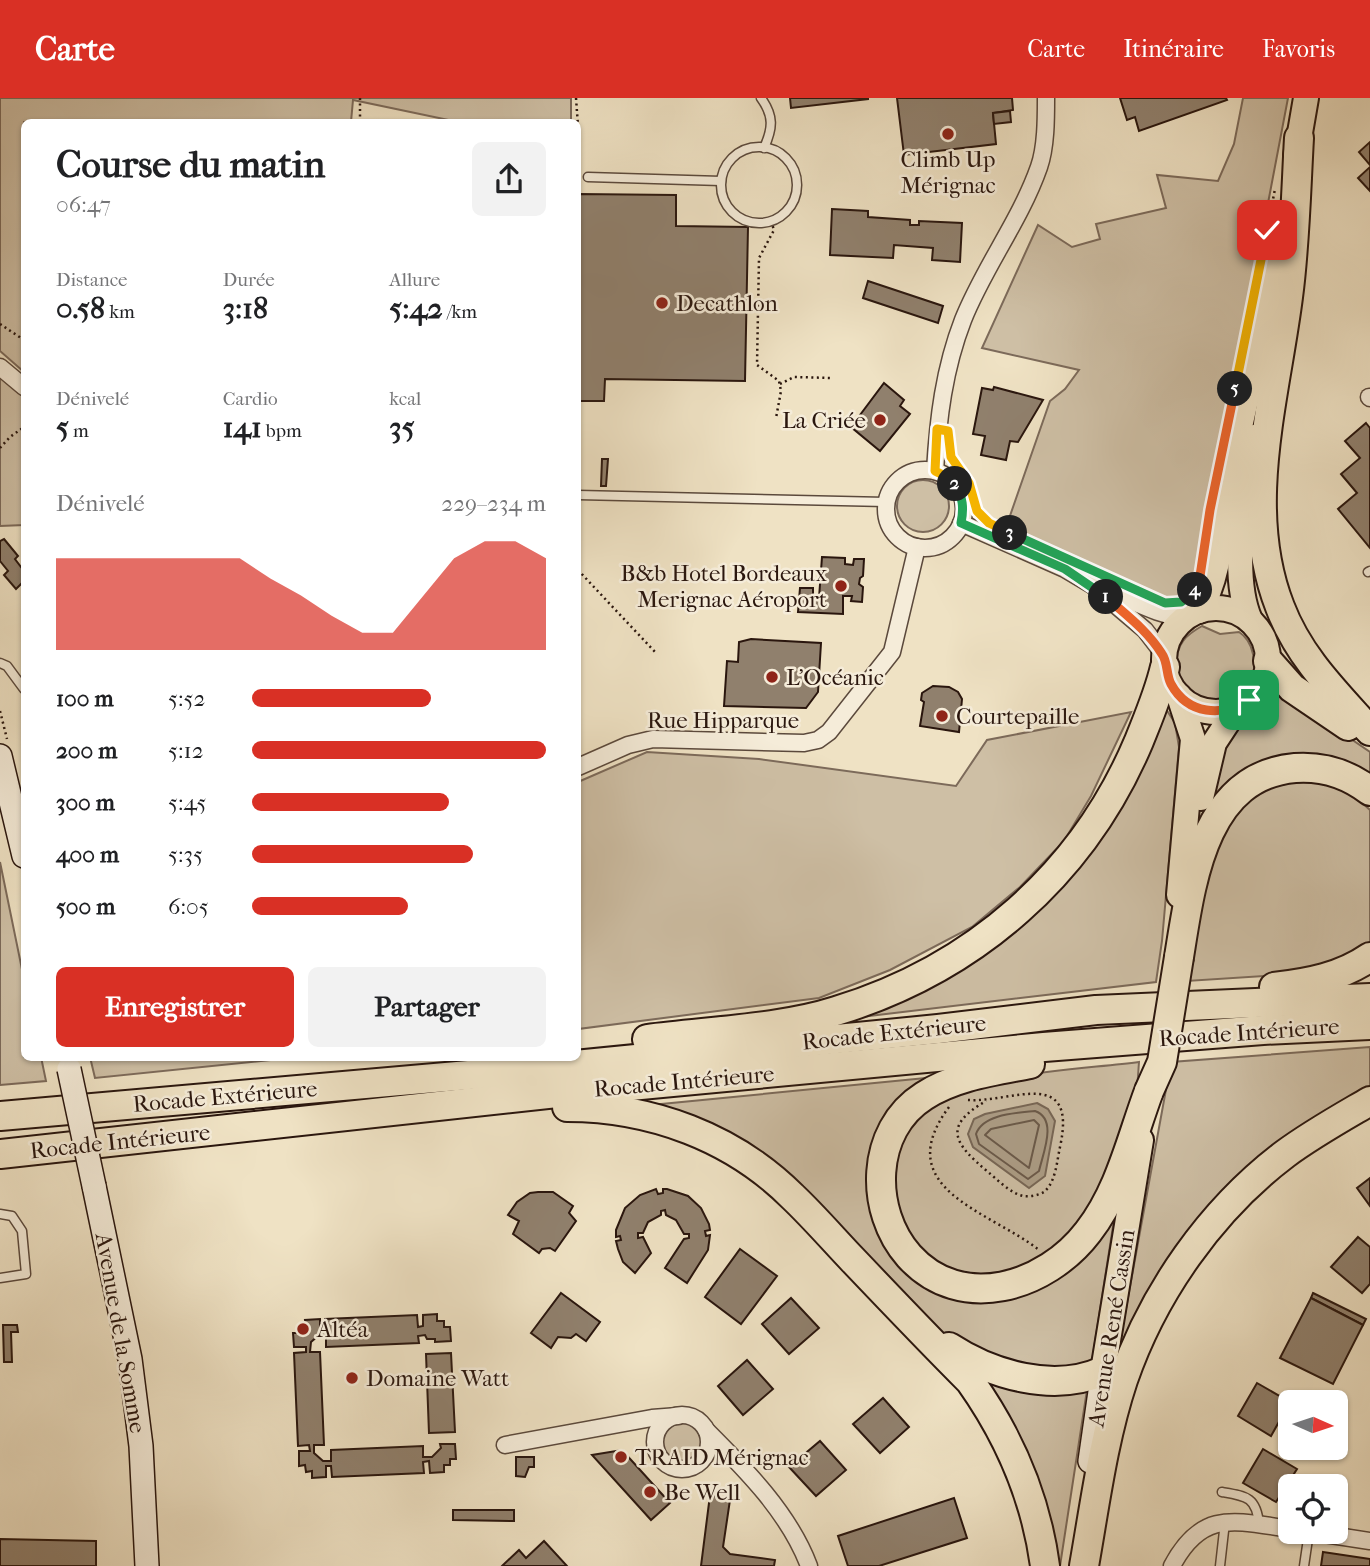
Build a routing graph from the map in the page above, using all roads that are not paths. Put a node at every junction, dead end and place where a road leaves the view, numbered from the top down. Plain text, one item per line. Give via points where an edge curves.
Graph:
1 (761, 98) edge
2 (1046, 98) edge
3 (1306, 98) edge
4 (1299, 138) junction
5 (764, 148) junction
6 (588, 177) dead end
7 (721, 181) junction
8 (1272, 294) junction
9 (0, 367) edge
10 (21, 384) edge
11 (935, 471) junction
12 (581, 495) edge
13 (886, 502) junction
14 (961, 523) junction
15 (916, 547) junction
16 (1092, 585) junction
17 (1193, 614) junction
18 (1250, 620) junction
19 (1165, 661) junction
20 (1268, 661) junction
21 (0, 663) edge
22 (21, 686) edge
23 (1179, 696) junction
24 (1237, 708) junction
25 (1370, 731) edge
26 (1370, 742) edge
27 (0, 756) edge
28 (581, 766) edge
29 (1370, 791) edge
30 (21, 844) edge
31 (1183, 870) junction
32 (1175, 957) junction
33 (1370, 957) edge
34 (1370, 998) edge
35 (1096, 1010) junction
36 (1370, 1024) edge
37 (1263, 1030) junction
38 (581, 1048) edge
39 (526, 1061) edge
40 (68, 1063) edge
41 (503, 1072) junction
42 (1149, 1091) junction
43 (531, 1095) junction
44 (1370, 1101) edge
45 (0, 1116) edge
46 (0, 1154) edge
47 (794, 1197) junction
48 (0, 1214) edge
49 (0, 1278) edge
50 (1103, 1371) junction
51 (678, 1416) junction
52 (707, 1431) junction
53 (505, 1445) dead end
54 (1222, 1492) dead end
55 (1225, 1522) junction
56 (1259, 1525) junction
57 (1278, 1527) edge
58 (1348, 1538) edge
59 (1370, 1541) edge
60 (1306, 1544) edge
61 (147, 1566) edge
62 (809, 1566) edge
63 (1045, 1566) edge
64 (1074, 1566) edge
65 (1084, 1566) edge
66 (1172, 1566) edge
67 (1220, 1566) edge
68 (1304, 1566) edge

1 - 5 lane via 770,111 772,129
2 - 11 street via 1040,165 1012,229 974,296 949,362 940,403
3 - 4 main road
4 - 8 main road
4 - 25 highway via 1290,285 1262,476 1262,536 1272,586 1295,639 1327,686
5 - 7 lane via 740,152 724,170
5 - 7 lane via 776,151 793,169 797,181 791,206 771,221 759,223 736,215 722,194
6 - 7 lane
8 - 17 main road via 1230,472 1211,589
8 - 18 main road via 1242,540 1241,592
9 - 10 street
11 - 13 street via 910,473 891,490
11 - 14 street via 956,486 962,498
12 - 13 lane
13 - 15 street via 889,525 905,543
14 - 15 street via 943,543
14 - 16 street
15 - 28 street, Rue Hipparque via 892,652 824,737 804,743 653,739
16 - 17 street via 1172,617
16 - 19 street via 1145,630
17 - 18 main road via 1226,609
17 - 19 main road via 1172,634
18 - 20 main road via 1263,639
19 - 23 main road
19 - 38 highway via 1160,692 1101,816 1053,878 992,933 896,988 834,1012
20 - 24 main road via 1259,689
20 - 26 highway via 1292,688
21 - 22 lane
23 - 24 main road via 1206,711
23 - 31 main road via 1193,739
24 - 31 main road via 1214,743
27 - 30 main road
29 - 32 highway via 1339,772 1300,768 1261,776 1230,797 1206,841
31 - 32 main road
32 - 42 highway, bridge via 1162,1062
33 - 35 highway via 1328,978
34 - 35 highway, Rocade Extérieure
35 - 41 highway, Rocade Extérieure
36 - 37 highway, Rocade Intérieure
37 - 42 highway via 988,1072 944,1085 903,1114 887,1143 880,1175 892,1231 908,1255 941,1280 977,1289 1022,1282 1055,1264 1088,1233 1117,1182
37 - 43 highway, Rocade Intérieure
39 - 41 highway
40 - 61 main road, Avenue de la Somme, bridge via 130,1359 142,1457
41 - 45 highway, Rocade Extérieure
42 - 50 main road, Avenue René Cassin
43 - 46 highway, Rocade Intérieure
43 - 47 highway via 565,1107 625,1110 664,1120 745,1159
44 - 65 highway via 1284,1155 1245,1189 1189,1253 1165,1290 1142,1332 1120,1390
47 - 50 highway via 817,1212 950,1348 979,1365 1040,1380 1080,1379
47 - 63 highway via 970,1381 993,1414 1027,1490
48 - 49 lane via 12,1216 22,1231 26,1274
50 - 64 main road, Avenue René Cassin
51 - 52 street via 695,1418
51 - 52 street via 663,1424 656,1441 666,1464 683,1469 699,1463 709,1448
51 - 53 street
52 - 62 street via 785,1519
54 - 56 lane via 1253,1502
55 - 56 street
55 - 66 street via 1207,1526 1189,1538
55 - 67 lane
56 - 57 street
58 - 59 street
60 - 68 lane

